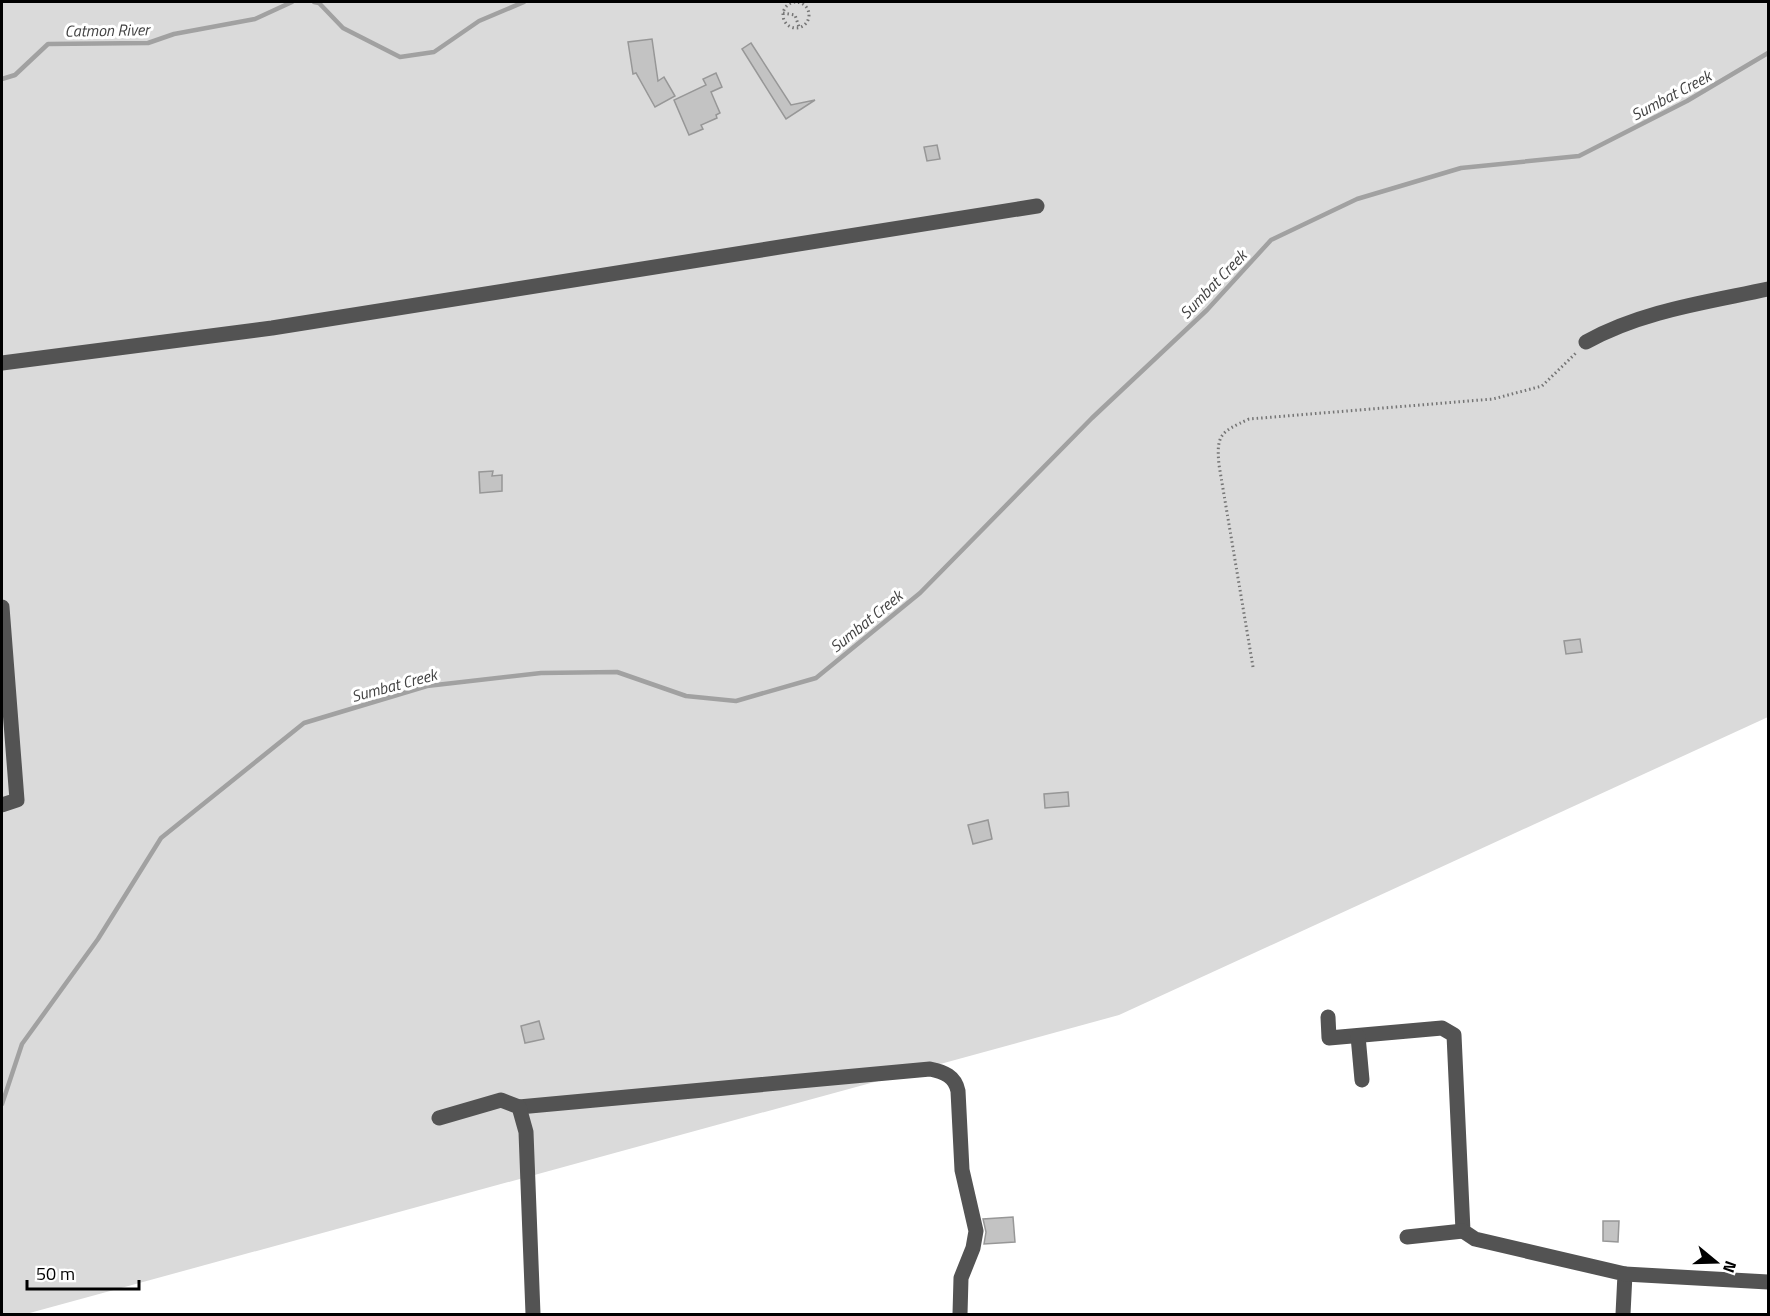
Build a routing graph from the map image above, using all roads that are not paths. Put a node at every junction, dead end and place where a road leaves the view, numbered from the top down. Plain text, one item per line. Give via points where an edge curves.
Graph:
1 (1037, 206) dead end
2 (1768, 289) edge
3 (1586, 342) road end
4 (2, 363) edge
5 (2, 607) edge
6 (2, 805) edge
7 (1328, 1017) dead end
8 (1358, 1036) junction
9 (1362, 1080) dead end
10 (519, 1107) junction
11 (438, 1118) dead end
12 (1463, 1231) junction
13 (1407, 1237) dead end
14 (1625, 1274) junction
15 (1768, 1282) edge
16 (533, 1314) edge
17 (960, 1314) edge
18 (1623, 1314) edge

1 - 4 street via 272,328
2 - 3 street via 1612,328
5 - 6 street via 17,800
7 - 8 street via 1329,1038
8 - 9 street
8 - 12 street via 1442,1028 1454,1035
10 - 11 street via 501,1100
10 - 16 street via 526,1132
10 - 17 street via 760,1083 940,1071 957,1085 962,1170 976,1231 961,1278
12 - 13 street
12 - 14 street via 1475,1239
14 - 15 street
14 - 18 street

